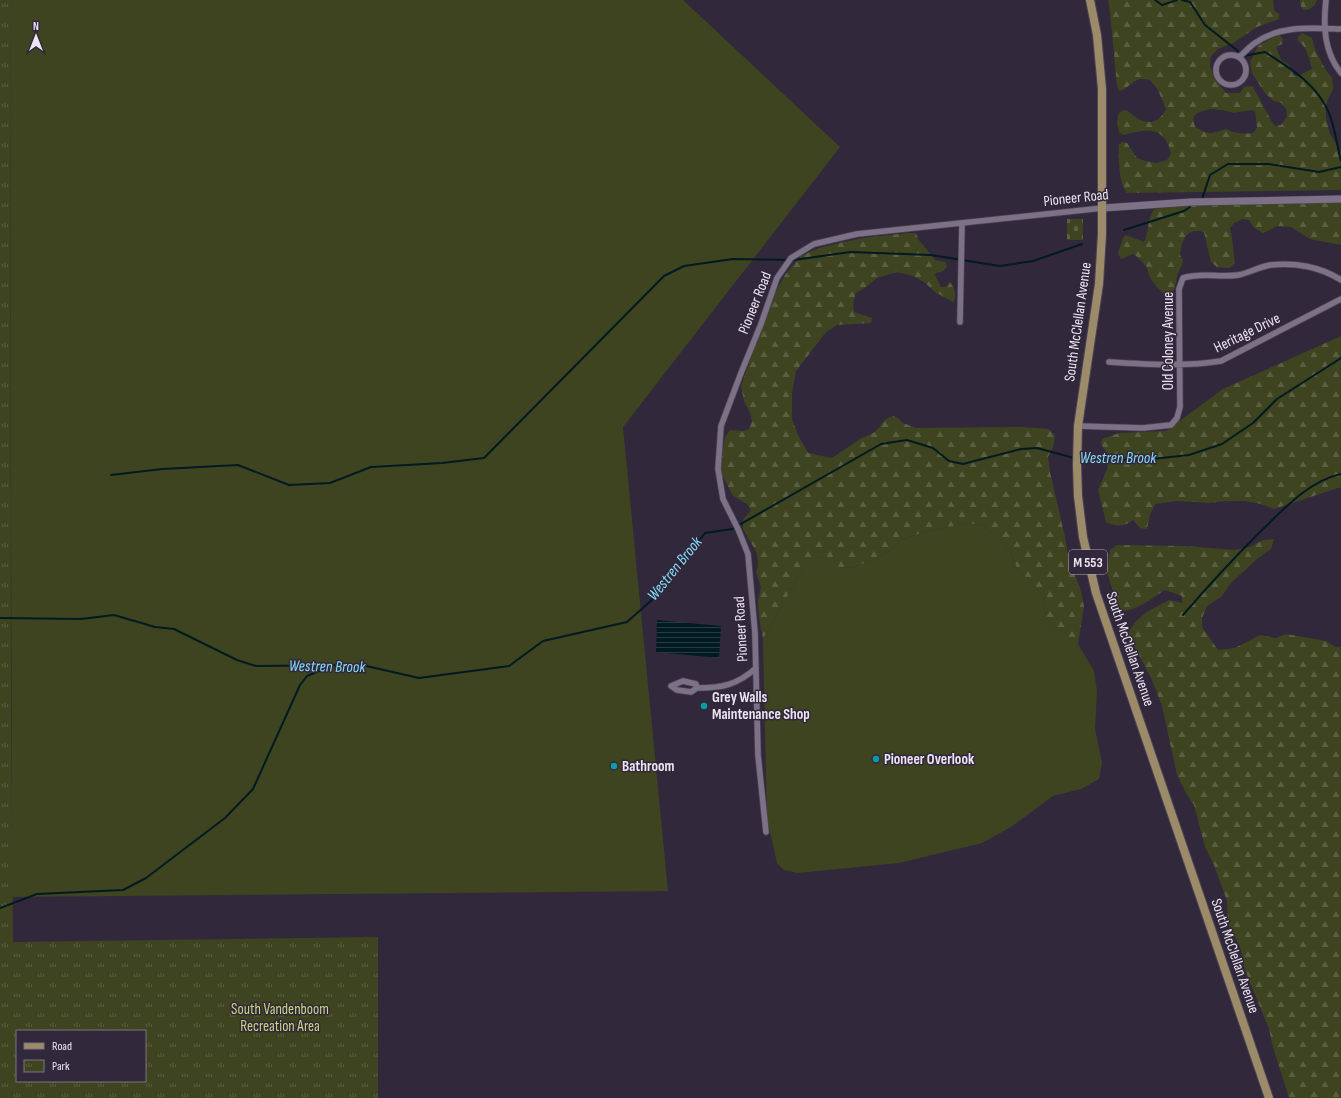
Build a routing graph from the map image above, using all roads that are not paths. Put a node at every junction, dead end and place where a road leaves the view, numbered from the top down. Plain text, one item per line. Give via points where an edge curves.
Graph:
1 (1090, 0) edge
2 (1326, 0) edge
3 (1324, 28) junction
4 (1341, 29) edge
5 (1239, 58) junction
6 (1341, 73) edge
7 (1341, 200) edge
8 (1103, 208) junction
9 (962, 223) junction
10 (1341, 280) edge
11 (1341, 299) edge
12 (960, 322) dead end
13 (1109, 362) dead end
14 (1180, 365) junction
15 (1078, 426) junction
16 (756, 668) junction
17 (697, 688) dead end
18 (766, 832) dead end
19 (1269, 1098) edge

1 - 8 main road, South McClellan Avenue / M 553 via 1097,35 1102,89
2 - 3 street
3 - 4 street
3 - 5 street via 1282,31 1255,42
3 - 6 street via 1329,52
5 - 5 street via 1230,55 1218,62 1217,76 1224,83 1234,84 1245,75 1245,65
7 - 8 street, Pioneer Road via 1198,202
8 - 9 street, Pioneer Road
8 - 15 main road, South McClellan Avenue / M 553 via 1099,284
9 - 12 street
9 - 16 street, Pioneer Road via 857,234 814,244 791,258 777,278 721,426 718,469 723,499 748,554
10 - 14 street, Old Coloney Avenue via 1330,273 1289,264 1270,265 1238,275 1194,275 1183,278 1179,289
11 - 14 street, Heritage Drive via 1221,361
13 - 14 street, Heritage Drive
14 - 15 street, Old Coloney Avenue via 1180,407 1177,418 1171,425 1143,428
15 - 19 main road, South McClellan Avenue / M 553 via 1078,496 1083,537 1096,593
16 - 17 street via 734,683 716,688
16 - 18 street, Pioneer Road via 758,755

